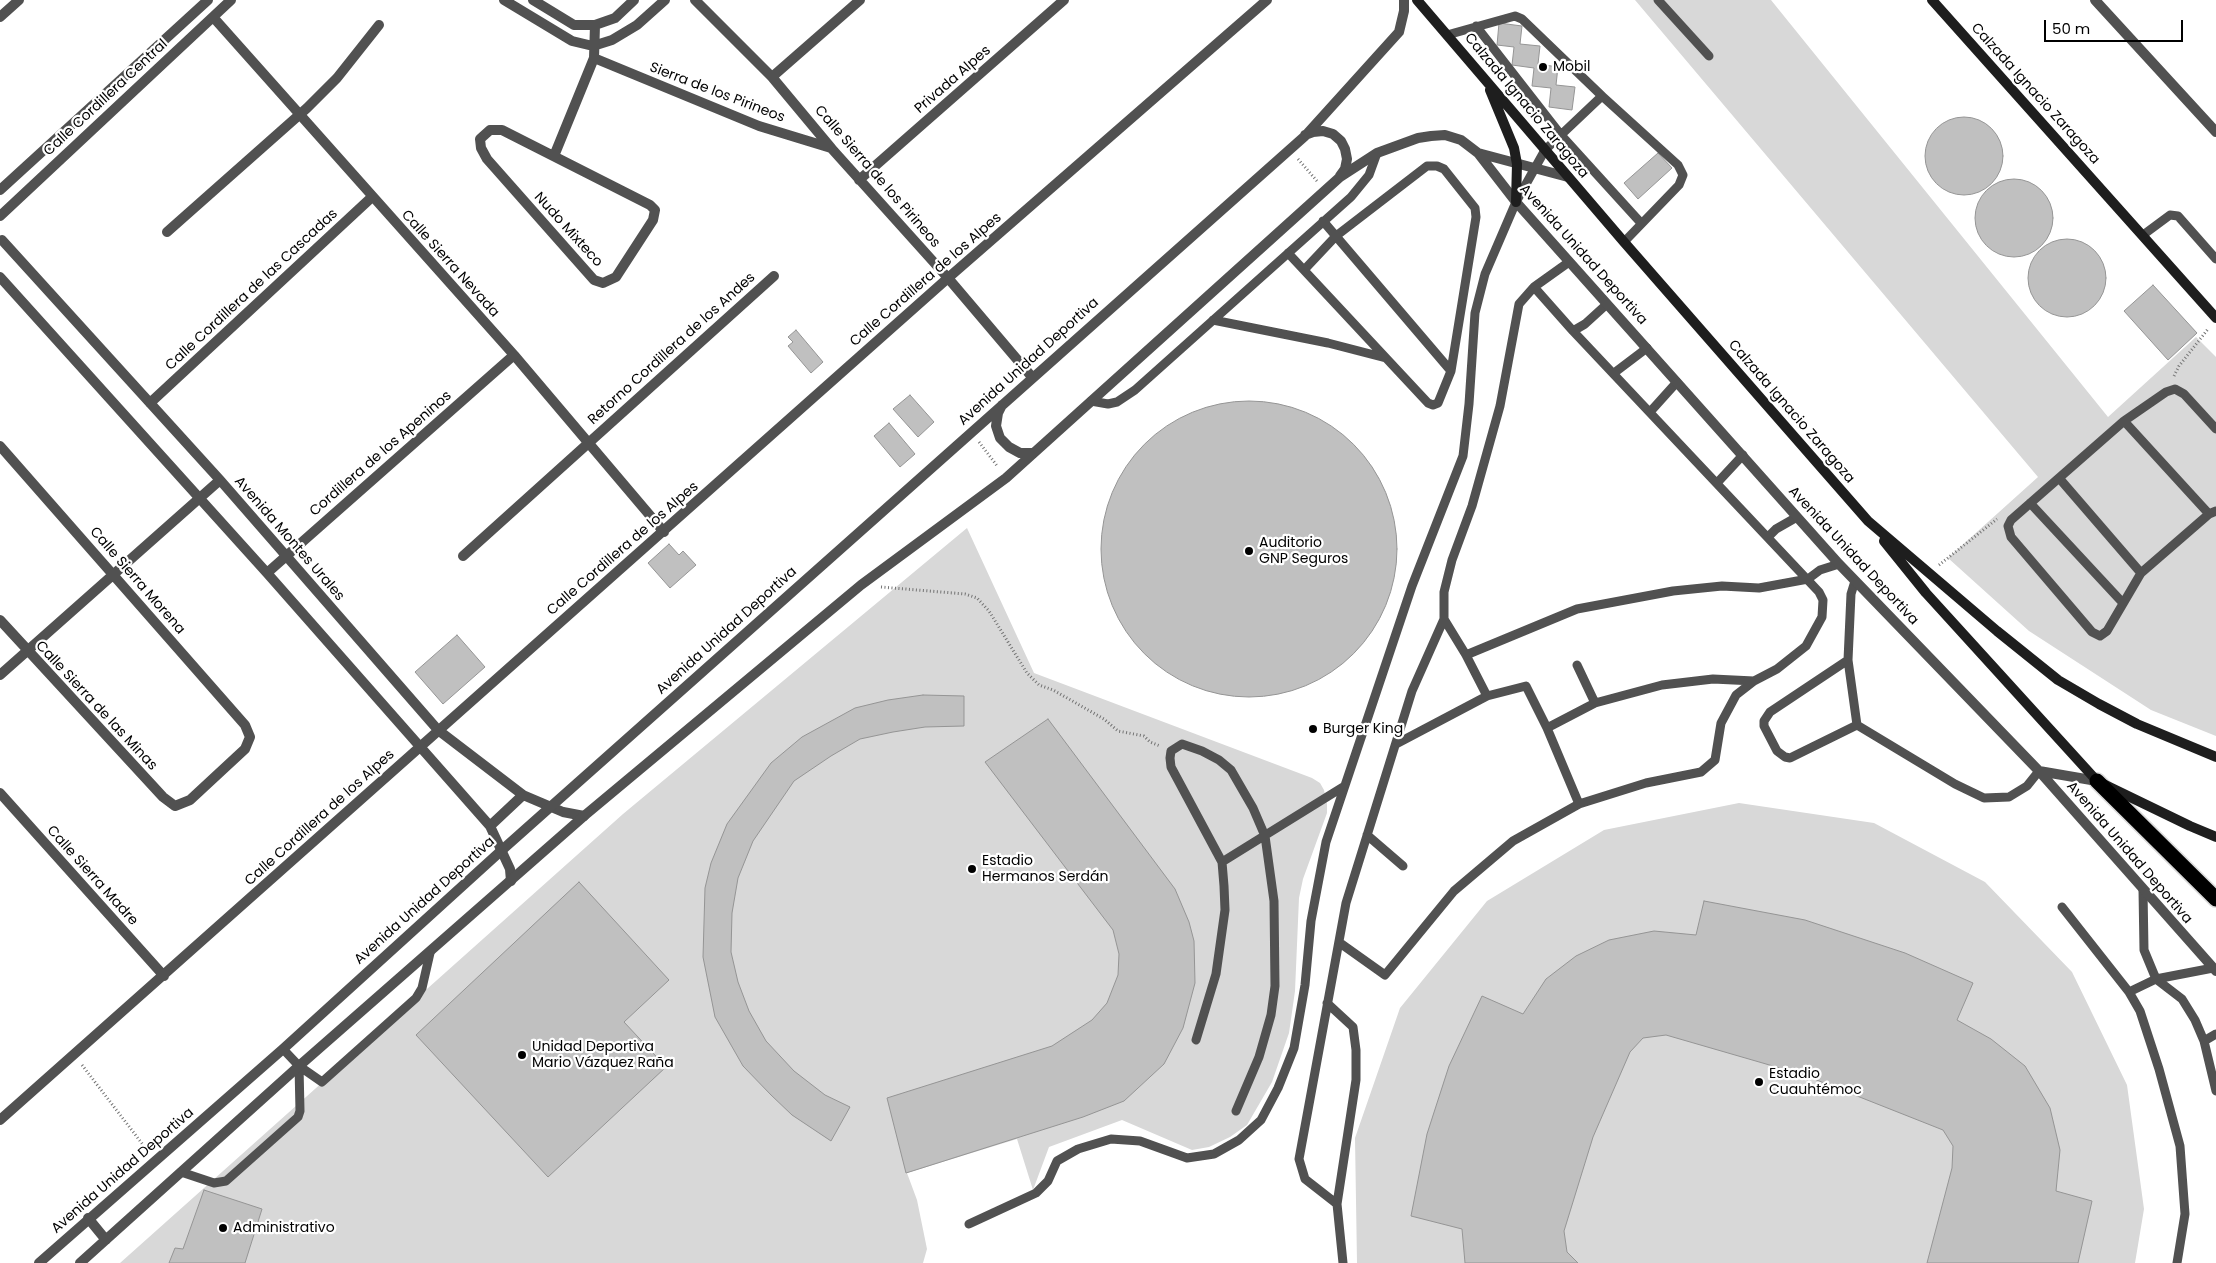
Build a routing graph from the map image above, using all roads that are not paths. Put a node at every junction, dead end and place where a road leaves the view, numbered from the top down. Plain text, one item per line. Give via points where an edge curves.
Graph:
1 (18, 0) edge
2 (208, 0) edge
3 (231, 0) edge
4 (504, 0) edge
5 (533, 0) edge
6 (634, 0) edge
7 (665, 0) edge
8 (695, 0) edge
9 (860, 0) edge
10 (1064, 0) edge
11 (1267, 0) edge
12 (1404, 0) edge
13 (1417, 0) edge
14 (1658, 0) edge
15 (1932, 0) edge
16 (2095, 0) edge
17 (0, 17) edge
18 (213, 17) junction
19 (379, 25) dead end
20 (595, 25) junction
21 (1476, 26) junction
22 (1448, 35) junction
23 (593, 46) junction
24 (1709, 56) dead end
25 (594, 58) junction
26 (1481, 74) junction
27 (772, 77) junction
28 (1602, 96) junction
29 (299, 114) junction
30 (2216, 132) edge
31 (1561, 135) junction
32 (1304, 136) junction
33 (832, 149) junction
34 (1545, 150) junction
35 (1377, 153) junction
36 (1478, 153) junction
37 (554, 156) junction
38 (1517, 164) junction
39 (1536, 168) junction
40 (1340, 177) junction
41 (1568, 177) junction
42 (859, 180) junction
43 (0, 190) edge
44 (372, 197) junction
45 (1516, 202) junction
46 (0, 216) edge
47 (1323, 221) junction
48 (1641, 224) junction
49 (167, 232) dead end
50 (1336, 236) junction
51 (2142, 236) junction
52 (1, 240) edge
53 (1624, 242) junction
54 (1288, 253) junction
55 (2216, 259) edge
56 (1569, 262) junction
57 (1304, 270) junction
58 (774, 276) dead end
59 (0, 277) edge
60 (948, 278) junction
61 (1534, 287) junction
62 (1607, 304) junction
63 (1214, 320) junction
64 (2214, 322) edge
65 (1573, 331) junction
66 (1646, 348) junction
67 (514, 355) junction
68 (1386, 358) junction
69 (1451, 371) junction
70 (1614, 373) junction
71 (1032, 378) junction
72 (1677, 382) junction
73 (1091, 401) junction
74 (150, 402) junction
75 (1004, 402) junction
76 (1650, 412) junction
77 (2124, 421) junction
78 (2216, 429) edge
79 (588, 442) junction
80 (0, 446) edge
81 (1033, 453) junction
82 (1743, 455) junction
83 (2059, 478) junction
84 (220, 480) junction
85 (1717, 484) junction
86 (198, 498) junction
87 (2030, 503) junction
88 (2213, 513) edge
89 (1797, 517) junction
90 (1868, 521) junction
91 (664, 532) junction
92 (1768, 537) junction
93 (286, 555) junction
94 (463, 556) dead end
95 (1839, 564) junction
96 (266, 573) junction
97 (2141, 573) junction
98 (112, 574) junction
99 (1808, 579) junction
100 (1855, 580) junction
101 (2122, 602) junction
102 (1444, 619) junction
103 (0, 620) edge
104 (26, 650) junction
105 (1466, 655) junction
106 (1848, 660) junction
107 (1577, 664) dead end
108 (0, 675) edge
109 (1754, 681) junction
110 (1486, 696) junction
111 (1594, 703) junction
112 (1857, 725) junction
113 (1546, 728) junction
114 (438, 730) junction
115 (1396, 744) junction
116 (421, 746) junction
117 (2216, 757) edge
118 (2039, 771) junction
119 (2097, 781) junction
120 (1343, 788) junction
121 (0, 793) edge
122 (523, 795) junction
123 (1579, 804) junction
124 (175, 806) joint
125 (551, 807) junction
126 (584, 816) junction
127 (490, 826) junction
128 (1367, 835) junction
129 (1265, 836) junction
130 (2216, 836) edge
131 (502, 850) junction
132 (1222, 862) junction
133 (1403, 866) dead end
134 (511, 881) junction
135 (2143, 890) junction
136 (2216, 898) edge
137 (2062, 907) dead end
138 (1340, 943) junction
139 (430, 953) junction
140 (2214, 970) edge
141 (164, 976) junction
142 (2156, 979) junction
143 (2129, 992) junction
144 (1327, 1003) junction
145 (2216, 1034) edge
146 (1196, 1040) dead end
147 (2204, 1041) junction
148 (283, 1049) junction
149 (299, 1066) junction
150 (2216, 1091) edge
151 (1236, 1111) dead end
152 (0, 1120) edge
153 (181, 1172) junction
154 (1337, 1204) junction
155 (88, 1218) junction
156 (969, 1224) dead end
157 (106, 1240) junction
158 (91, 1258) edge
159 (1341, 1261) edge
160 (39, 1263) edge
161 (80, 1263) edge
162 (2177, 1263) edge

1 - 17 street
2 - 43 street, Calle Cordillera Central
3 - 18 street, Calle Cordillera Central
4 - 23 street via 572,41
5 - 20 street via 574,25
6 - 20 street via 615,18
7 - 23 street via 636,25 612,40
8 - 27 street, Calle Sierra de los Pirineos
9 - 27 street
10 - 42 street, Privada Alpes
11 - 60 street, Calle Cordillera de los Alpes
12 - 32 street, Avenida Unidad Deportiva via 1399,32
13 - 22 main road, Calzada Ignacio Zaragoza
14 - 24 lane
15 - 51 main road, Calzada Ignacio Zaragoza
16 - 30 street
18 - 29 street, Calle Sierra Nevada
18 - 46 street, Calle Cordillera Central
19 - 29 street via 337,78
20 - 23 street
21 - 22 lane
21 - 28 lane via 1508,16 1522,19
21 - 31 lane
22 - 26 main road, Calzada Ignacio Zaragoza
23 - 25 street
25 - 33 street, Sierra de los Pirineos via 759,126
25 - 37 street
26 - 34 main road, Calzada Ignacio Zaragoza
26 - 38 main road via 1514,148
27 - 33 street, Calle Sierra de los Pirineos
28 - 31 lane
28 - 48 lane via 1678,165 1683,175 1679,185
29 - 44 street, Calle Sierra Nevada
29 - 49 street
31 - 34 lane
31 - 48 lane
32 - 40 street via 1324,131 1341,140 1347,159
32 - 71 street, Avenida Unidad Deportiva
33 - 42 street, Calle Sierra de los Pirineos
34 - 39 lane
34 - 41 main road, Calzada Ignacio Zaragoza
35 - 36 street, Avenida Unidad Deportiva via 1418,138 1445,134 1461,140
35 - 40 street, Avenida Unidad Deportiva
35 - 47 lane via 1369,175
36 - 38 street, Avenida Unidad Deportiva
36 - 45 street, Avenida Unidad Deportiva
37 - 37 street, Nudo Mixteco via 650,204 655,210 653,220 616,277 610,281 594,280 487,160 480,139 490,130 502,130
38 - 39 street, Avenida Unidad Deportiva
38 - 45 main road
39 - 41 street, Avenida Unidad Deportiva
39 - 45 lane
40 - 73 street, Avenida Unidad Deportiva
41 - 53 main road, Calzada Ignacio Zaragoza
42 - 60 street, Calle Sierra de los Pirineos
44 - 67 street, Calle Sierra Nevada
44 - 74 street, Calle Cordillera de las Cascadas
45 - 56 street, Avenida Unidad Deportiva
45 - 120 lane via 1485,274 1475,314 1462,456 1412,586
47 - 50 lane
47 - 54 lane
48 - 53 lane
50 - 57 lane
50 - 69 lane
50 - 69 lane via 1426,166 1444,169 1475,208 1476,217
51 - 55 lane via 2170,214 2178,216
51 - 64 main road, Calzada Ignacio Zaragoza
52 - 74 street, Avenida Montes Urales
53 - 90 main road, Calzada Ignacio Zaragoza
54 - 57 lane
54 - 63 lane
56 - 61 lane
56 - 62 street, Avenida Unidad Deportiva
57 - 68 lane
58 - 79 street, Retorno Cordillera de los Andes
59 - 86 street
60 - 71 street, Calle Sierra de los Pirineos
60 - 91 street, Calle Cordillera de los Alpes
61 - 65 lane
61 - 102 lane via 1519,304 1500,406 1444,592
62 - 65 lane
62 - 66 street, Avenida Unidad Deportiva
63 - 68 lane
63 - 73 lane via 1117,402
65 - 70 lane
66 - 70 lane
66 - 72 street, Avenida Unidad Deportiva
67 - 79 street, Calle Sierra Nevada
67 - 93 street, Cordillera de los Apeninos
68 - 69 lane via 1433,405 1441,398
70 - 76 lane
71 - 75 street, Avenida Unidad Deportiva
72 - 76 lane
72 - 82 street, Avenida Unidad Deportiva
73 - 81 street, Avenida Unidad Deportiva
74 - 84 street, Avenida Montes Urales
75 - 81 street via 996,426 1000,438 1020,453
75 - 125 street, Avenida Unidad Deportiva
76 - 85 lane
77 - 78 lane via 2175,389 2184,394
77 - 83 lane
77 - 88 lane
79 - 91 street, Calle Sierra Nevada
79 - 94 street, Retorno Cordillera de los Andes
80 - 98 street, Calle Sierra Morena
81 - 126 street, Avenida Unidad Deportiva via 1006,478 861,585
82 - 85 lane
82 - 89 street, Avenida Unidad Deportiva
83 - 87 lane
83 - 97 lane
84 - 86 street
84 - 93 street, Avenida Montes Urales
85 - 92 lane
86 - 96 street
86 - 98 street
87 - 101 lane
87 - 101 lane via 2011,520 2008,526 2011,537 2092,632 2100,636 2107,631
88 - 97 lane
89 - 92 lane
89 - 95 street, Avenida Unidad Deportiva
90 - 117 main road, Calzada Ignacio Zaragoza via 2058,680 2137,724
90 - 119 main road via 1926,593
91 - 114 street, Calle Cordillera de los Alpes
92 - 99 lane
93 - 96 street, Cordillera de los Apeninos
93 - 114 street, Avenida Montes Urales
95 - 99 lane via 1820,570
95 - 100 street, Avenida Unidad Deportiva
96 - 116 street
97 - 101 lane
98 - 104 street
98 - 124 street, Calle Sierra Morena via 245,725 250,737 245,748 190,800
99 - 105 lane via 1759,588 1722,586 1673,591 1577,609
99 - 109 lane via 1823,600 1822,617 1806,646 1777,669
100 - 106 lane via 1851,594
100 - 118 street, Avenida Unidad Deportiva
102 - 105 lane
102 - 115 lane via 1412,691
103 - 104 street, Calle Sierra de las Minas
104 - 108 street
104 - 124 street, Calle Sierra de las Minas
105 - 110 lane
106 - 112 lane
106 - 112 lane via 1770,712 1764,726 1777,751 1790,758
107 - 111 lane
109 - 111 lane via 1713,679 1662,685
109 - 123 lane via 1736,695 1721,723 1715,760 1701,772 1646,782
110 - 113 lane via 1526,686
110 - 115 lane
111 - 113 lane
112 - 118 lane via 1984,798 2009,797 2027,786
113 - 123 lane
114 - 116 street, Calle Cordillera de los Alpes
114 - 122 street, Avenida Montes Urales
115 - 128 lane
116 - 127 street
116 - 141 street, Calle Cordillera de los Alpes
118 - 119 street
118 - 135 street, Avenida Unidad Deportiva
119 - 130 main road
119 - 136 highway
120 - 129 lane
120 - 156 lane via 1319,874 1294,1048 1278,1088 1260,1120 1238,1140 1214,1154 1188,1158 1140,1140 1111,1139 1078,1148 1057,1161 1048,1181 1036,1193
121 - 141 street, Calle Sierra Madre
122 - 125 street, Avenida Montes Urales
122 - 127 street
123 - 138 lane via 1513,841 1454,891 1385,975
125 - 126 street, Avenida Montes Urales
125 - 131 street, Avenida Unidad Deportiva
126 - 134 street, Avenida Unidad Deportiva
127 - 131 street
128 - 133 lane
128 - 138 lane via 1346,903
129 - 132 lane
129 - 132 lane via 1231,770 1202,751 1182,744 1172,751 1172,767
129 - 151 lane via 1274,900 1275,986 1259,1057
131 - 134 street
131 - 148 street, Avenida Unidad Deportiva
132 - 146 lane via 1225,910 1216,974
134 - 139 street, Avenida Unidad Deportiva
135 - 140 street, Avenida Unidad Deportiva
135 - 142 lane via 2144,950
137 - 143 lane
138 - 144 lane
139 - 149 street, Avenida Unidad Deportiva
139 - 149 lane via 422,988 416,998 322,1082
140 - 142 lane
141 - 152 street, Calle Cordillera de los Alpes
142 - 143 lane
142 - 147 lane via 2182,999
143 - 162 lane via 2140,1011 2160,1069 2180,1146 2185,1214
144 - 154 lane via 1353,1027 1356,1050 1356,1080
144 - 154 lane via 1299,1159 1305,1179
145 - 147 lane
147 - 150 lane
148 - 149 lane
148 - 155 street, Avenida Unidad Deportiva
149 - 153 street, Avenida Unidad Deportiva
149 - 153 lane via 298,1117 226,1182 214,1183
153 - 157 street, Avenida Unidad Deportiva
154 - 159 lane
155 - 157 street
155 - 160 street, Avenida Unidad Deportiva
157 - 158 street, Avenida Unidad Deportiva
158 - 161 street, Avenida Unidad Deportiva

